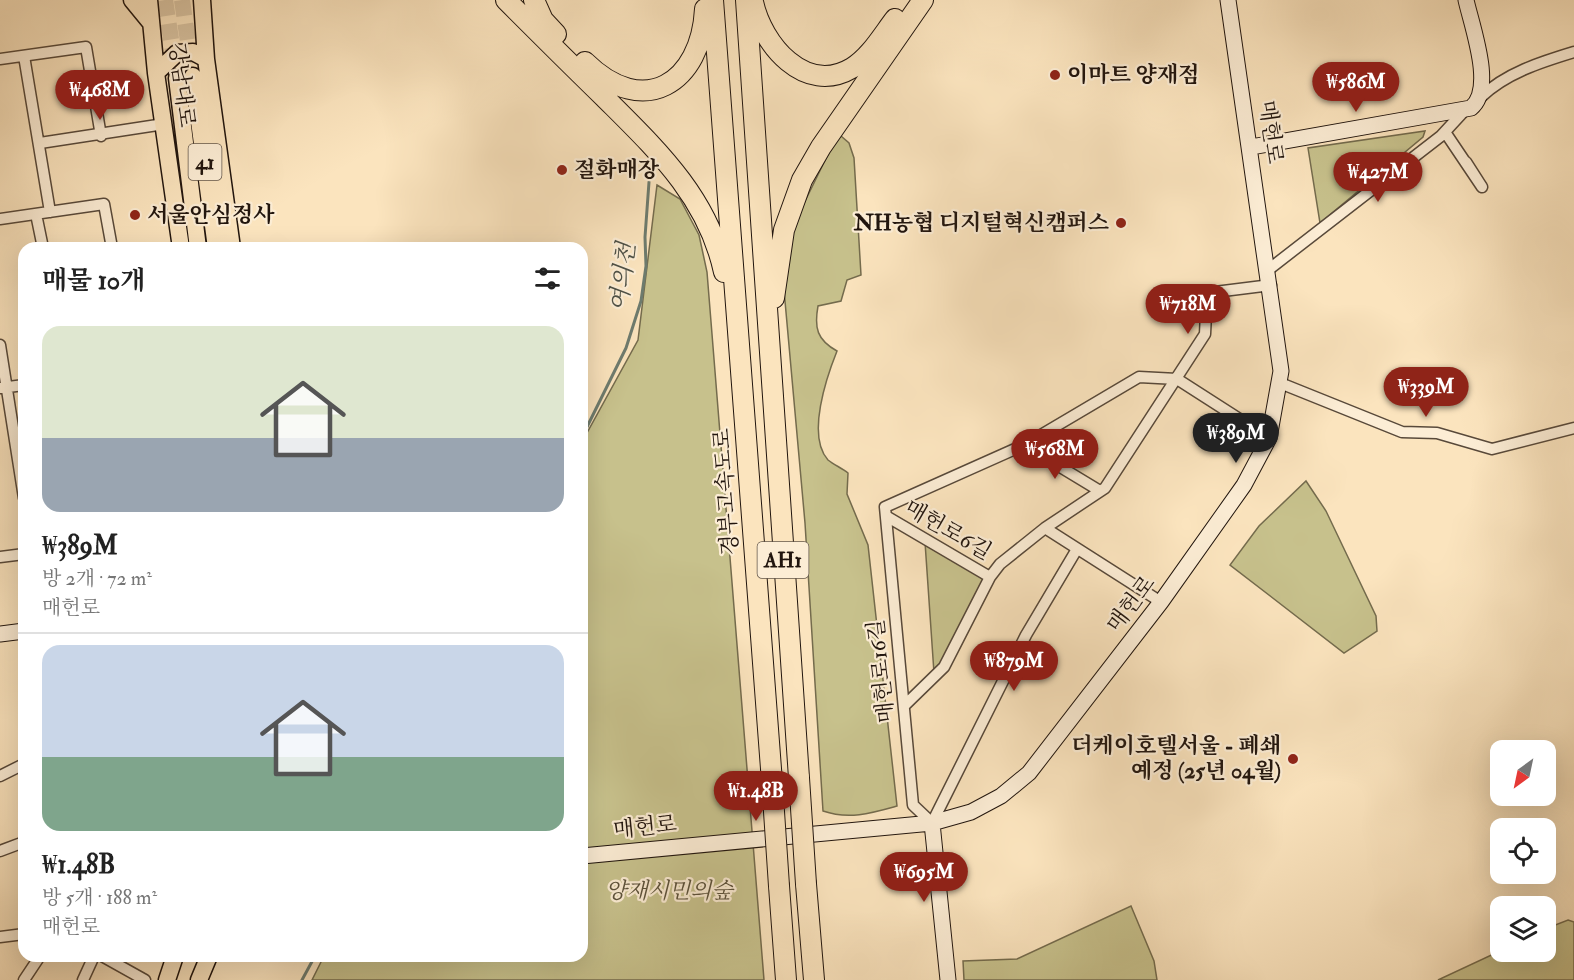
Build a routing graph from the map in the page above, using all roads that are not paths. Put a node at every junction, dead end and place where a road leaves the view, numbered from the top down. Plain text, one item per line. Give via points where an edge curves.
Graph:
1 (132, 0) edge
2 (149, 0) edge
3 (202, 0) edge
4 (212, 0) edge
5 (506, 0) edge
6 (534, 0) edge
7 (706, 0) edge
8 (713, 0) edge
9 (746, 0) edge
10 (753, 0) edge
11 (909, 0) edge
12 (923, 0) edge
13 (1228, 0) edge
14 (1466, 0) edge
15 (152, 26) junction
16 (1574, 52) edge
17 (24, 56) junction
18 (0, 59) edge
19 (206, 59) junction
20 (156, 73) junction
21 (1481, 97) junction
22 (1466, 110) junction
23 (164, 124) junction
24 (1446, 132) junction
25 (101, 136) junction
26 (40, 143) junction
27 (1251, 147) junction
28 (1482, 187) dead end
29 (50, 212) junction
30 (36, 214) junction
31 (0, 219) edge
32 (42, 242) edge
33 (111, 242) edge
34 (180, 242) edge
35 (198, 242) edge
36 (215, 242) edge
37 (231, 242) edge
38 (1269, 278) junction
39 (768, 342) junction
40 (0, 345) edge
41 (740, 351) junction
42 (1177, 379) junction
43 (1280, 383) junction
44 (4, 388) edge
45 (1574, 428) edge
46 (1269, 438) junction
47 (1024, 445) junction
48 (18, 465) edge
49 (1100, 491) junction
50 (885, 511) junction
51 (1045, 528) junction
52 (1077, 549) junction
53 (18, 555) edge
54 (0, 557) edge
55 (990, 577) junction
56 (1161, 602) junction
57 (18, 632) edge
58 (0, 634) edge
59 (905, 705) junction
60 (18, 767) edge
61 (0, 776) edge
62 (932, 823) junction
63 (18, 844) edge
64 (0, 851) edge
65 (588, 855) edge
66 (18, 935) edge
67 (0, 937) edge
68 (36, 962) edge
69 (91, 962) edge
70 (113, 962) edge
71 (173, 962) edge
72 (206, 962) edge
73 (24, 980) edge
74 (83, 980) edge
75 (145, 980) edge
76 (167, 980) edge
77 (199, 980) edge
78 (786, 980) edge
79 (814, 980) edge
80 (948, 980) edge

1 - 15 main road
2 - 15 main road, 강남대로
3 - 19 main road
4 - 19 main road
5 - 41 highway via 656,149 692,194 716,239
6 - 7 highway via 547,25 599,76 620,88 642,91 661,88 685,69 701,38
8 - 41 highway, 경부고속도로 / AH1
9 - 39 highway, AH1
10 - 11 highway via 763,30 781,55 802,70 823,75 843,72 860,62
12 - 39 highway via 802,180 782,239
13 - 27 main road, 매헌로
14 - 21 main road via 1482,74
15 - 20 main road, 강남대로
16 - 21 street via 1511,76
17 - 18 street
17 - 25 street via 86,47
17 - 26 street
19 - 20 main road via 193,52 177,53
19 - 37 main road, 강남대로
20 - 23 main road, 강남대로
21 - 22 main road
22 - 24 street
22 - 27 main road
23 - 25 street
23 - 34 main road, 강남대로
24 - 28 street
24 - 38 street
25 - 26 street
26 - 29 street
27 - 38 main road, 매헌로
29 - 30 street
29 - 33 street via 104,204
30 - 31 street
30 - 32 street
35 - 36 main road, 41 via 185,77
38 - 42 street, 매헌로6길 via 1207,293 1205,334
38 - 43 main road, 매헌로
39 - 79 highway, AH1, bridge
40 - 44 street
41 - 78 highway, 경부고속도로 / AH1, bridge
42 - 46 street
42 - 47 street via 1139,377
42 - 49 street, 매헌로6길
43 - 45 street via 1402,432 1437,433 1492,448
43 - 46 main road, 매헌로
44 - 48 street
46 - 56 main road, 매헌로 via 1244,485
47 - 49 street
47 - 50 street
49 - 51 street, 매헌로6길
50 - 55 street, 매헌로6길
50 - 59 street, 매헌로16길
51 - 52 street
51 - 55 street, 매헌로6길 via 1000,564
52 - 56 street
52 - 62 street via 1026,635
53 - 54 street
55 - 59 street, 매헌로6길 via 944,667
56 - 62 main road, 매헌로 via 1029,774 981,807
57 - 58 main road
59 - 62 street, 매헌로16길 via 913,805
60 - 61 street
62 - 65 main road, 매헌로
62 - 80 main road
63 - 64 street
66 - 67 street
68 - 73 street
69 - 74 street
70 - 75 street
71 - 76 main road
72 - 77 main road

